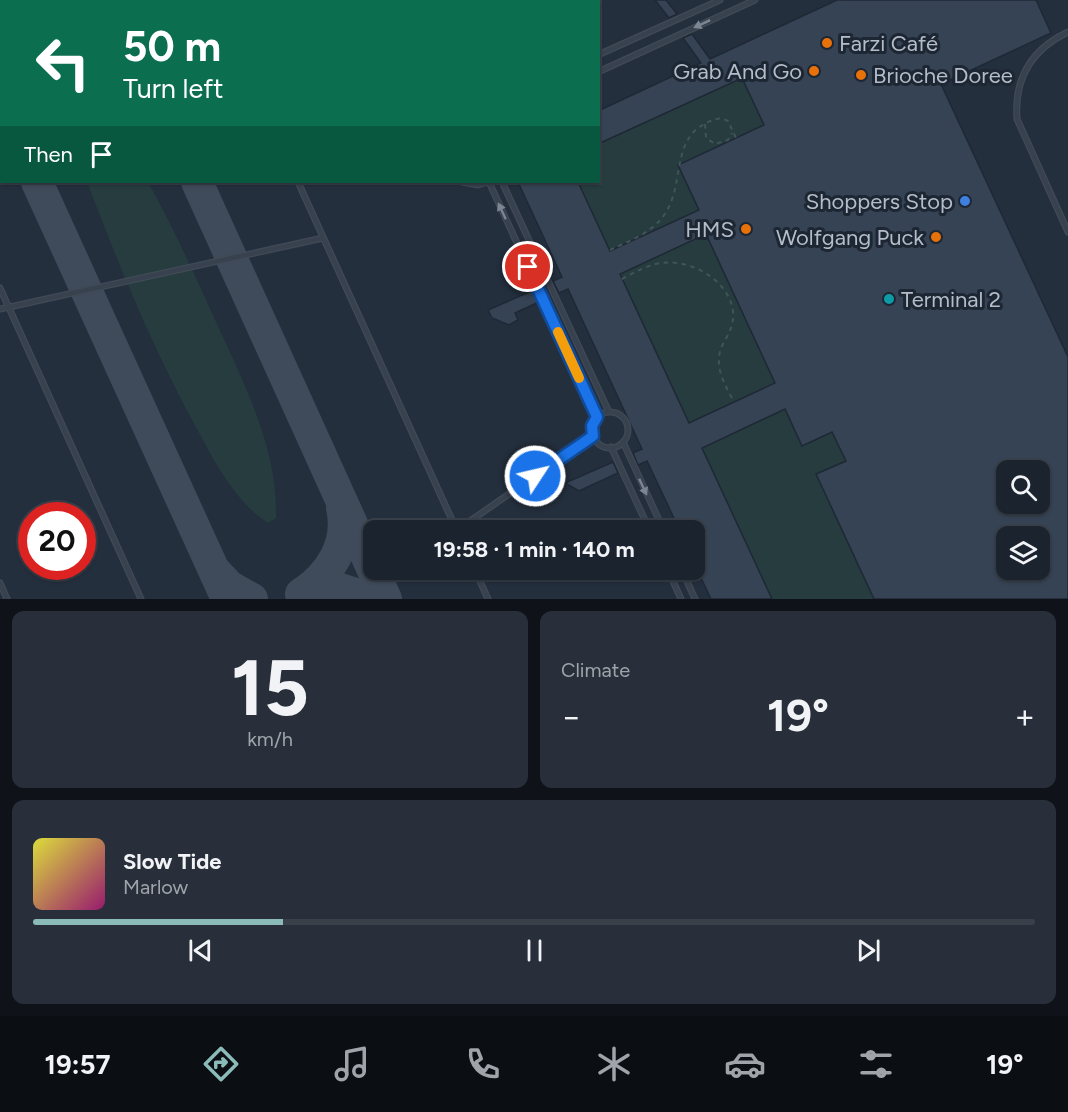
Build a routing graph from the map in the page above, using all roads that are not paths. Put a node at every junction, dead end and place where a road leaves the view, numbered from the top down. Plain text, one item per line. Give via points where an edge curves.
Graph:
1 (720, 0) edge
2 (755, 0) edge
3 (1068, 32) edge
4 (600, 55) edge
5 (600, 71) edge
6 (298, 183) edge
7 (467, 183) edge
8 (485, 183) edge
9 (488, 183) edge
10 (502, 183) edge
11 (1068, 232) edge
12 (323, 238) junction
13 (0, 288) edge
14 (8, 306) junction
15 (0, 309) edge
16 (609, 412) junction
17 (597, 417) junction
18 (593, 436) junction
19 (622, 442) junction
20 (611, 447) junction
21 (452, 520) edge
22 (473, 520) edge
23 (645, 520) edge
24 (659, 520) edge
25 (479, 580) edge
26 (672, 580) edge
27 (686, 580) edge
28 (0, 583) edge
29 (7, 599) edge
30 (141, 599) edge
31 (488, 599) edge
32 (681, 599) edge
33 (695, 599) edge

1 - 4 lane
2 -> 5 lane
3 - 11 lane via 1050,40 1034,56 1022,76 1016,108
6 - 12 lane
7 - 8 lane
17 -> 9 lane
10 - 16 lane
12 - 14 lane
12 - 21 lane
13 - 14 lane
14 - 15 lane
14 - 30 lane
16 - 17 lane
16 - 19 lane via 619,414 626,423 627,435
17 - 18 lane via 592,426
18 - 20 lane via 602,446
18 - 22 lane
19 - 20 lane
19 -> 24 lane
20 - 23 lane
25 - 31 lane
26 - 32 lane
27 - 33 lane
28 - 29 lane

